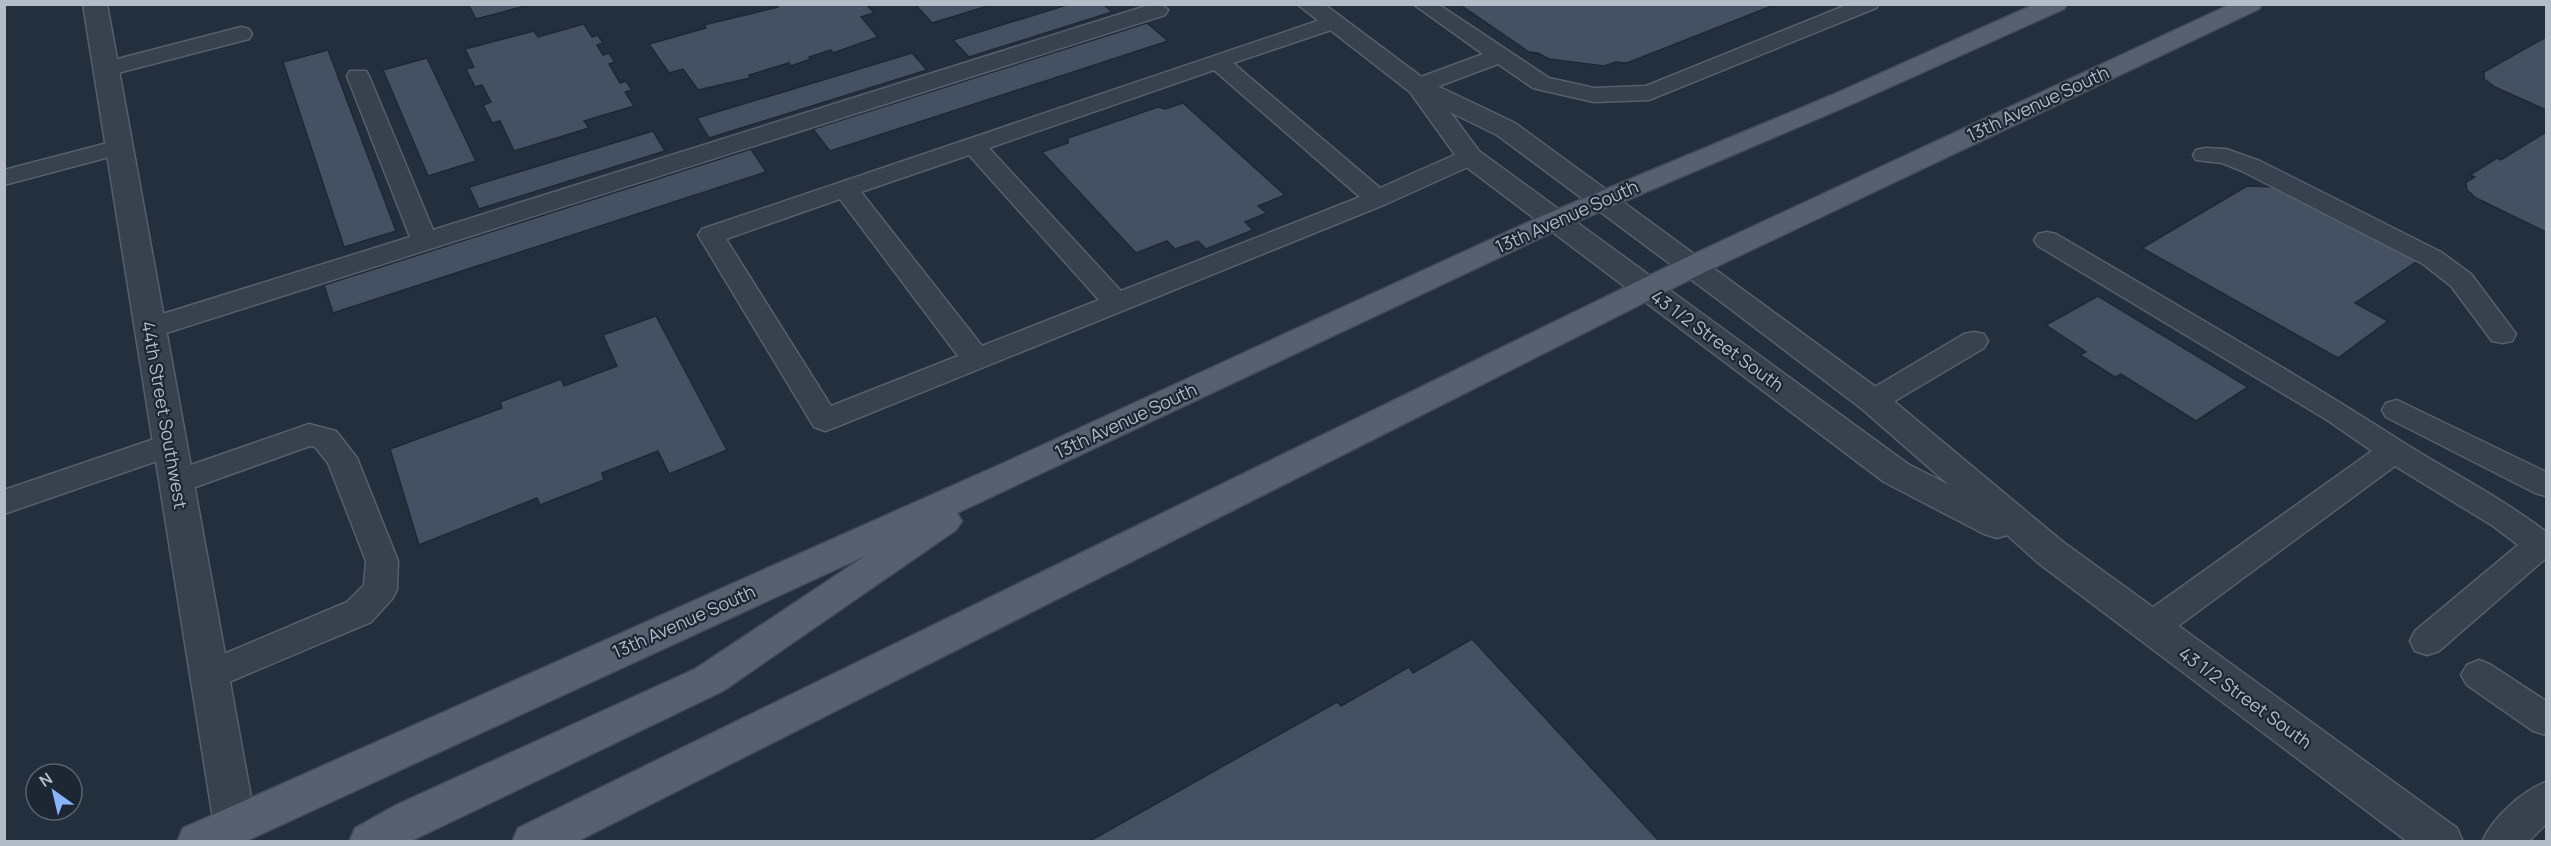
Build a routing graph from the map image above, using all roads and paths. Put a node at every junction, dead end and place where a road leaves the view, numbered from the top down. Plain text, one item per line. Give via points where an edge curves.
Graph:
1 (95, 4) edge
2 (1308, 4) edge
3 (1423, 4) edge
4 (1869, 4) edge
5 (2056, 4) edge
6 (2251, 4) edge
7 (1157, 10) dead end
8 (1332, 22) junction
9 (242, 34) dead end
10 (1498, 56) junction
11 (1217, 62) junction
12 (106, 69) junction
13 (358, 76) dead end
14 (1418, 86) junction
15 (973, 145) junction
16 (119, 147) junction
17 (2205, 155) dead end
18 (1470, 157) junction
19 (4, 178) edge
20 (845, 189) junction
21 (1377, 199) junction
22 (1602, 200) junction
23 (1554, 221) junction
24 (424, 240) junction
25 (2047, 240) dead end
26 (1693, 266) junction
27 (1647, 289) junction
28 (1116, 302) junction
29 (150, 328) junction
30 (2502, 334) dead end
31 (1974, 341) dead end
32 (976, 359) junction
33 (1873, 401) junction
34 (2397, 410) dead end
35 (169, 445) junction
36 (2394, 451) junction
37 (1020, 470) junction
38 (176, 482) junction
39 (2547, 485) edge
40 (4, 502) edge
41 (2049, 552) junction
42 (2150, 628) junction
43 (2427, 640) dead end
44 (210, 675) junction
45 (2479, 675) dead end
46 (2547, 720) edge
47 (2547, 799) edge
48 (222, 836) edge
49 (370, 842) edge
50 (533, 842) edge
51 (2442, 842) edge
52 (2501, 842) edge

1 - 12 street, 44th Street Southwest
2 - 8 street, 43 1/2 Street South
3 - 10 lane
4 - 10 lane via 1649,93 1594,95 1541,83
5 - 22 main road, 13th Avenue South
6 - 26 main road, 13th Avenue South
7 - 24 lane
8 - 11 lane
8 - 14 street, 43 1/2 Street South
9 - 12 lane
10 - 14 lane
11 - 15 lane
11 - 21 lane
12 - 16 street, 44th Street Southwest
13 - 24 lane
14 - 18 street, 43 1/2 Street South
14 - 22 street, 43 1/2 Street South via 1506,129
15 - 20 lane
15 - 28 lane
16 - 19 lane
16 - 29 street, 44th Street Southwest
17 - 30 lane via 2226,156 2251,166 2432,258 2461,280
18 - 21 lane
18 - 23 street, 43 1/2 Street South
20 - 32 lane
20 - 32 lane via 711,235 825,420
21 - 28 lane
22 - 23 main road, 13th Avenue South
22 - 26 street, 43 1/2 Street South
23 - 27 street, 43 1/2 Street South
23 - 37 main road, 13th Avenue South
24 - 29 lane
25 - 36 lane
26 - 27 main road, 13th Avenue South
26 - 33 street, 43 1/2 Street South
27 - 41 street, 43 1/2 Street South via 1896,472
27 - 50 main road, 13th Avenue South
28 - 32 lane
29 - 35 street, 44th Street Southwest
31 - 33 lane
33 - 41 street, 43 1/2 Street South
34 - 39 lane
35 - 38 street, 44th Street Southwest
35 - 40 lane
36 - 42 lane
36 - 43 lane via 2504,517 2540,545
37 - 48 main road, 13th Avenue South
37 - 49 main road via 709,680 411,818
38 - 44 street, 44th Street Southwest
38 - 44 lane via 309,435 325,439 342,458 382,561 380,590 359,612
41 - 42 street, 43 1/2 Street South
42 - 51 street, 43 1/2 Street South
44 - 48 street, 44th Street Southwest
45 - 46 lane
47 - 52 lane

